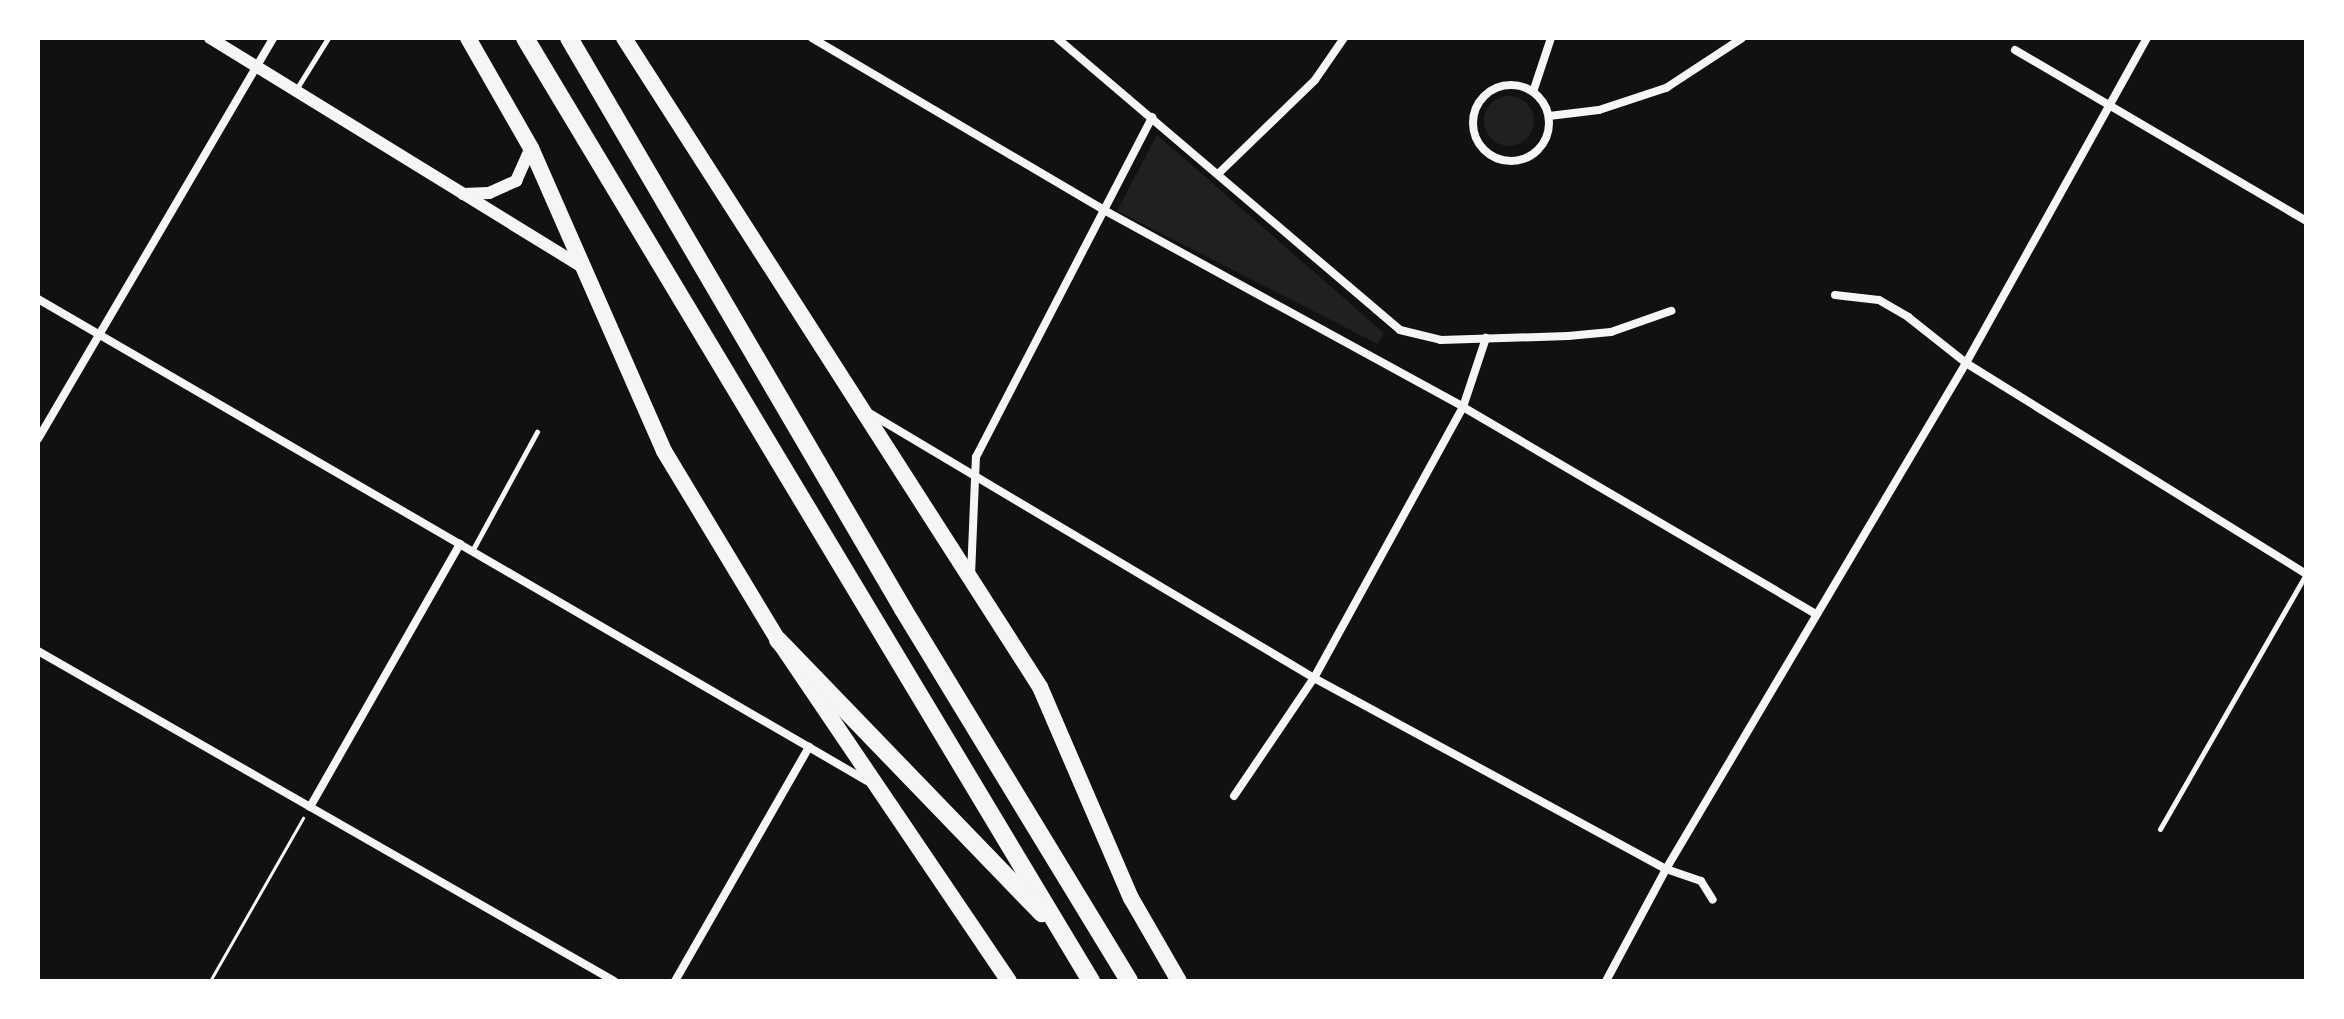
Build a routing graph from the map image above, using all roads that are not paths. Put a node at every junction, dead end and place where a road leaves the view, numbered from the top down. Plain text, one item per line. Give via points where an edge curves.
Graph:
1 (210, 38) edge
2 (273, 38) edge
3 (328, 38) edge
4 (468, 38) edge
5 (525, 38) edge
6 (569, 38) edge
7 (624, 38) edge
8 (812, 38) edge
9 (1057, 38) edge
10 (1344, 38) edge
11 (1551, 38) edge
12 (1742, 38) edge
13 (2147, 38) edge
14 (2015, 50) dead end
15 (257, 65) junction
16 (296, 89) junction
17 (1533, 92) junction
18 (2107, 107) junction
19 (1549, 116) junction
20 (1152, 117) junction
21 (531, 148) junction
22 (1218, 174) junction
23 (463, 194) junction
24 (1102, 209) junction
25 (2306, 221) edge
26 (587, 271) junction
27 (1835, 295) dead end
28 (38, 299) edge
29 (1671, 311) dead end
30 (100, 335) junction
31 (1486, 338) junction
32 (1966, 363) junction
33 (1463, 407) junction
34 (867, 412) junction
35 (537, 432) dead end
36 (38, 439) edge
37 (973, 479) junction
38 (460, 544) junction
39 (472, 551) junction
40 (2306, 574) edge
41 (971, 575) junction
42 (1816, 614) junction
43 (778, 640) junction
44 (38, 651) edge
45 (1314, 678) junction
46 (809, 747) junction
47 (883, 790) junction
48 (1234, 796) dead end
49 (310, 807) junction
50 (2160, 829) dead end
51 (1666, 869) junction
52 (1713, 900) dead end
53 (1066, 938) junction
54 (614, 981) edge
55 (675, 981) edge
56 (1009, 981) edge
57 (1091, 981) edge
58 (1129, 981) edge
59 (1179, 981) edge
60 (1606, 981) edge

1 - 15 street
2 - 15 street
3 - 16 lane
4 - 21 main road
5 - 53 highway
6 - 58 highway via 903,609
7 - 34 main road
8 - 24 street
9 - 20 street
10 - 22 street via 1315,80
11 - 17 street
12 - 19 street via 1666,88 1599,110
13 - 18 street
14 - 18 street
15 - 16 street
15 - 30 street
16 - 23 street
17 - 19 street
17 - 19 street via 1505,85 1480,101 1474,115 1479,144 1503,161 1518,161 1543,145
18 - 25 street
18 - 32 street
20 - 22 street
20 - 24 street
21 - 23 street via 516,181 489,193
21 - 26 main road
22 - 31 street via 1400,330 1441,340
23 - 26 street
24 - 33 street
24 - 37 street via 976,457
26 - 43 main road via 664,451
27 - 32 street via 1879,300
28 - 30 street
29 - 31 street via 1611,332
30 - 36 street
30 - 38 street
31 - 33 street
32 - 40 street
32 - 42 street
33 - 42 street
33 - 45 street
34 - 37 street
34 - 41 main road
35 - 39 lane
37 - 41 street
37 - 45 street
38 - 39 street
38 - 49 street
39 - 46 street
40 - 50 lane
41 - 59 main road via 1040,687 1131,898
42 - 51 street
43 - 47 main road
43 - 53 highway
44 - 49 street
45 - 48 street
45 - 51 street
46 - 47 street
46 - 55 street
47 - 56 main road
49 - 54 street
51 - 52 street via 1701,881
51 - 60 street
53 - 57 highway

